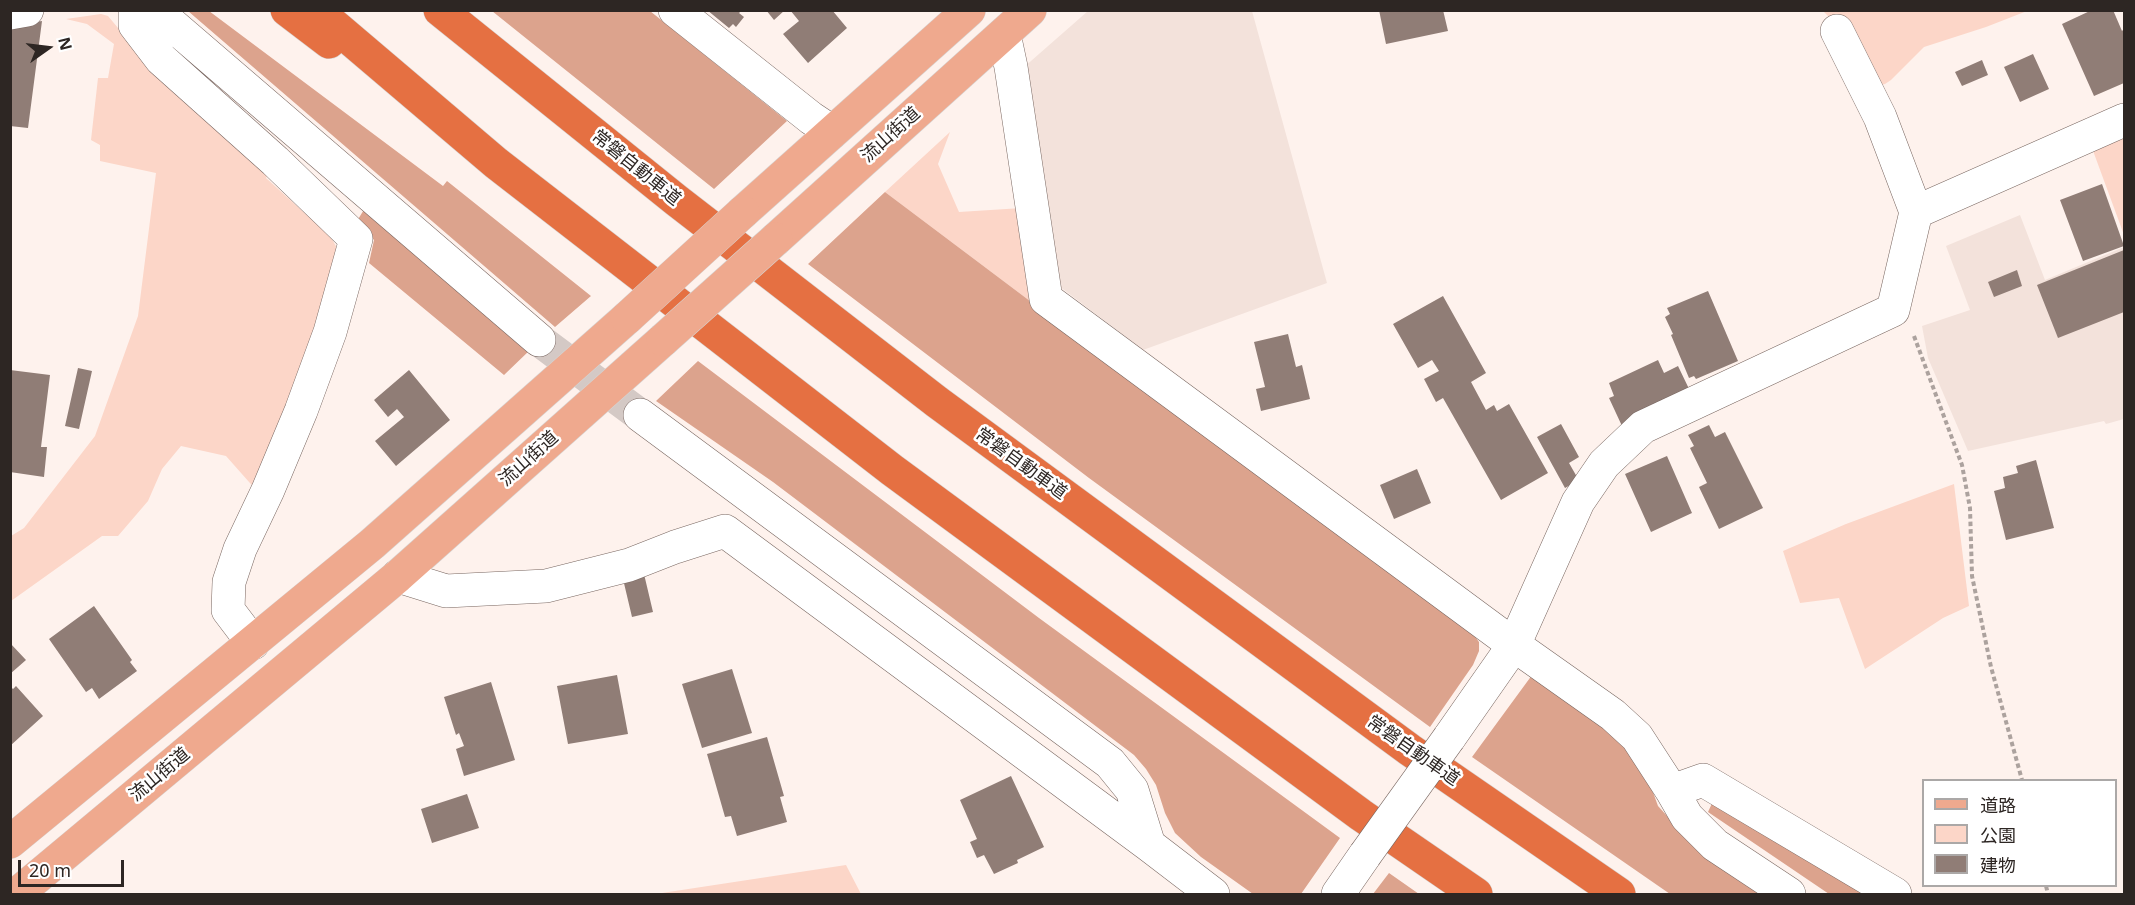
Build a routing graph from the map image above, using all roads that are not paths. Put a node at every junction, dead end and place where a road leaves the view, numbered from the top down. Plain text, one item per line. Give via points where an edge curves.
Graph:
1 (27, 10) edge
2 (135, 10) edge
3 (155, 10) edge
4 (287, 10) edge
5 (315, 10) edge
6 (440, 10) edge
7 (675, 10) edge
8 (969, 10) edge
9 (1030, 10) edge
10 (10, 12) edge
11 (1837, 31) dead end
12 (1004, 34) junction
13 (2124, 120) edge
14 (832, 132) junction
15 (496, 163) junction
16 (1916, 212) junction
17 (539, 340) tunnel mouth
18 (640, 415) tunnel mouth
19 (398, 576) junction
20 (253, 643) junction
21 (1514, 645) junction
22 (1672, 791) junction
23 (10, 842) edge
24 (1149, 845) junction
25 (17, 894) edge
26 (1213, 894) edge
27 (1338, 894) edge
28 (1476, 894) edge
29 (1620, 894) edge
30 (1789, 894) edge
31 (1895, 894) edge

1 - 10 street
2 - 20 street via 135,25 161,59 356,238 330,332 301,411 229,582 228,610
3 - 17 street
4 - 15 highway
5 - 15 highway
6 - 29 highway, 常磐自動車道 via 676,200 937,402 1410,750
7 - 14 street
8 - 14 main road
9 - 12 main road, 流山街道
11 - 16 street via 1880,117
12 - 19 main road, 流山街道, bridge
12 - 21 street via 1046,299
13 - 16 street
14 - 20 main road, bridge via 372,544
15 - 28 highway via 892,470 1361,816
16 - 21 street via 1893,310 1643,427 1604,464 1578,502
18 - 24 street via 1110,763 1132,790
19 - 24 street via 446,591 546,586 629,565 725,531
19 - 25 main road, 流山街道
20 - 23 main road
21 - 22 street via 1621,722 1637,737
21 - 27 street, bridge
22 - 30 street via 1687,817 1714,845
22 - 31 street via 1703,780
24 - 26 street

